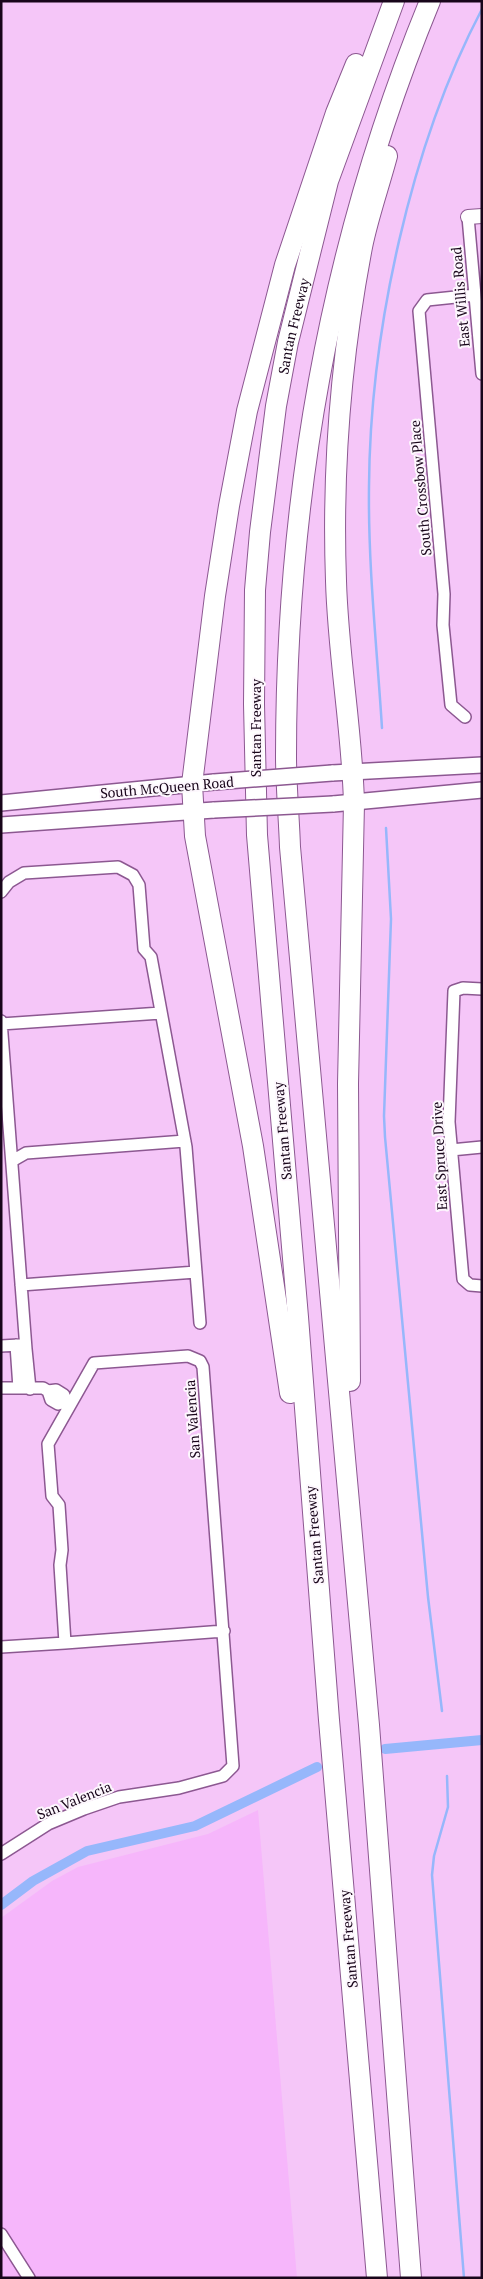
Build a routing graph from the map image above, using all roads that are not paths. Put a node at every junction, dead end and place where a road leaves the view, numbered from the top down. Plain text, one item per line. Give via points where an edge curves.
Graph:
1 (384, 1) edge
2 (394, 1) edge
3 (430, 1) edge
4 (482, 216) edge
5 (468, 217) joint
6 (475, 294) junction
7 (482, 374) edge
8 (465, 717) dead end
9 (482, 765) edge
10 (353, 771) junction
11 (192, 784) junction
12 (482, 790) edge
13 (1, 803) edge
14 (354, 803) junction
15 (193, 812) junction
16 (1, 825) edge
17 (1, 892) edge
18 (482, 989) edge
19 (161, 1013) junction
20 (1, 1022) edge
21 (185, 1141) junction
22 (482, 1147) edge
23 (451, 1150) junction
24 (12, 1161) junction
25 (196, 1272) junction
26 (21, 1285) junction
27 (476, 1286) edge
28 (200, 1323) dead end
29 (1, 1346) edge
30 (21, 1347) junction
31 (1, 1388) edge
32 (25, 1388) junction
33 (68, 1403) junction
34 (320, 1596) junction
35 (224, 1631) junction
36 (65, 1643) junction
37 (1, 1647) edge
38 (369, 1725) junction
39 (1, 1854) edge
40 (369, 2169) junction
41 (404, 2200) junction
42 (1, 2234) edge
43 (28, 2278) edge
44 (368, 2278) edge
45 (378, 2278) edge
46 (410, 2278) edge
47 (421, 2278) edge

1 - 11 highway via 336,113 291,247 247,411 215,596
2 - 34 highway, Santan Freeway via 328,181 299,293 276,406 255,590 257,835
3 - 10 highway via 363,245 347,340 338,424 336,581
3 - 38 highway via 397,86 363,190 326,338 309,429 294,569 286,756 290,847
4 - 5 street
5 - 6 street, East Willis Road
6 - 7 street, East Willis Road
6 - 8 street, South Crossbow Place via 427,300 419,311 451,705
9 - 10 main road, South McQueen Road
10 - 11 main road, South McQueen Road, bridge
10 - 14 highway
11 - 13 main road, South McQueen Road
11 - 15 highway
12 - 14 main road, South McQueen Road
14 - 15 main road, South McQueen Road, bridge
14 - 38 highway via 349,1002 349,1324
15 - 16 main road, South McQueen Road
15 - 34 highway via 253,1146 289,1379 304,1522
17 - 19 street via 8,882 24,873 118,867 133,875 139,884 144,949 151,957
18 - 23 street, East Spruce Drive via 463,988 454,992 449,1122
19 - 20 street
19 - 21 street
20 - 24 street
21 - 24 street via 26,1153
21 - 25 street
22 - 23 street
23 - 27 street, East Spruce Drive via 464,1279
24 - 26 street
25 - 26 street
25 - 28 street
26 - 30 street
29 - 30 street
30 - 32 street
31 - 32 street
32 - 33 street via 56,1390
33 - 35 street, San Valencia via 94,1363 188,1356 200,1360 204,1367
33 - 36 street, San Valencia via 48,1444 52,1496 59,1505
34 - 40 highway, Santan Freeway
35 - 36 street
35 - 39 street, San Valencia via 233,1766 224,1776 179,1788 119,1797 84,1809 48,1824
36 - 37 street
38 - 41 highway
40 - 44 highway via 365,2226
40 - 45 highway, Santan Freeway
41 - 46 highway
41 - 47 highway via 418,2244
42 - 43 street

